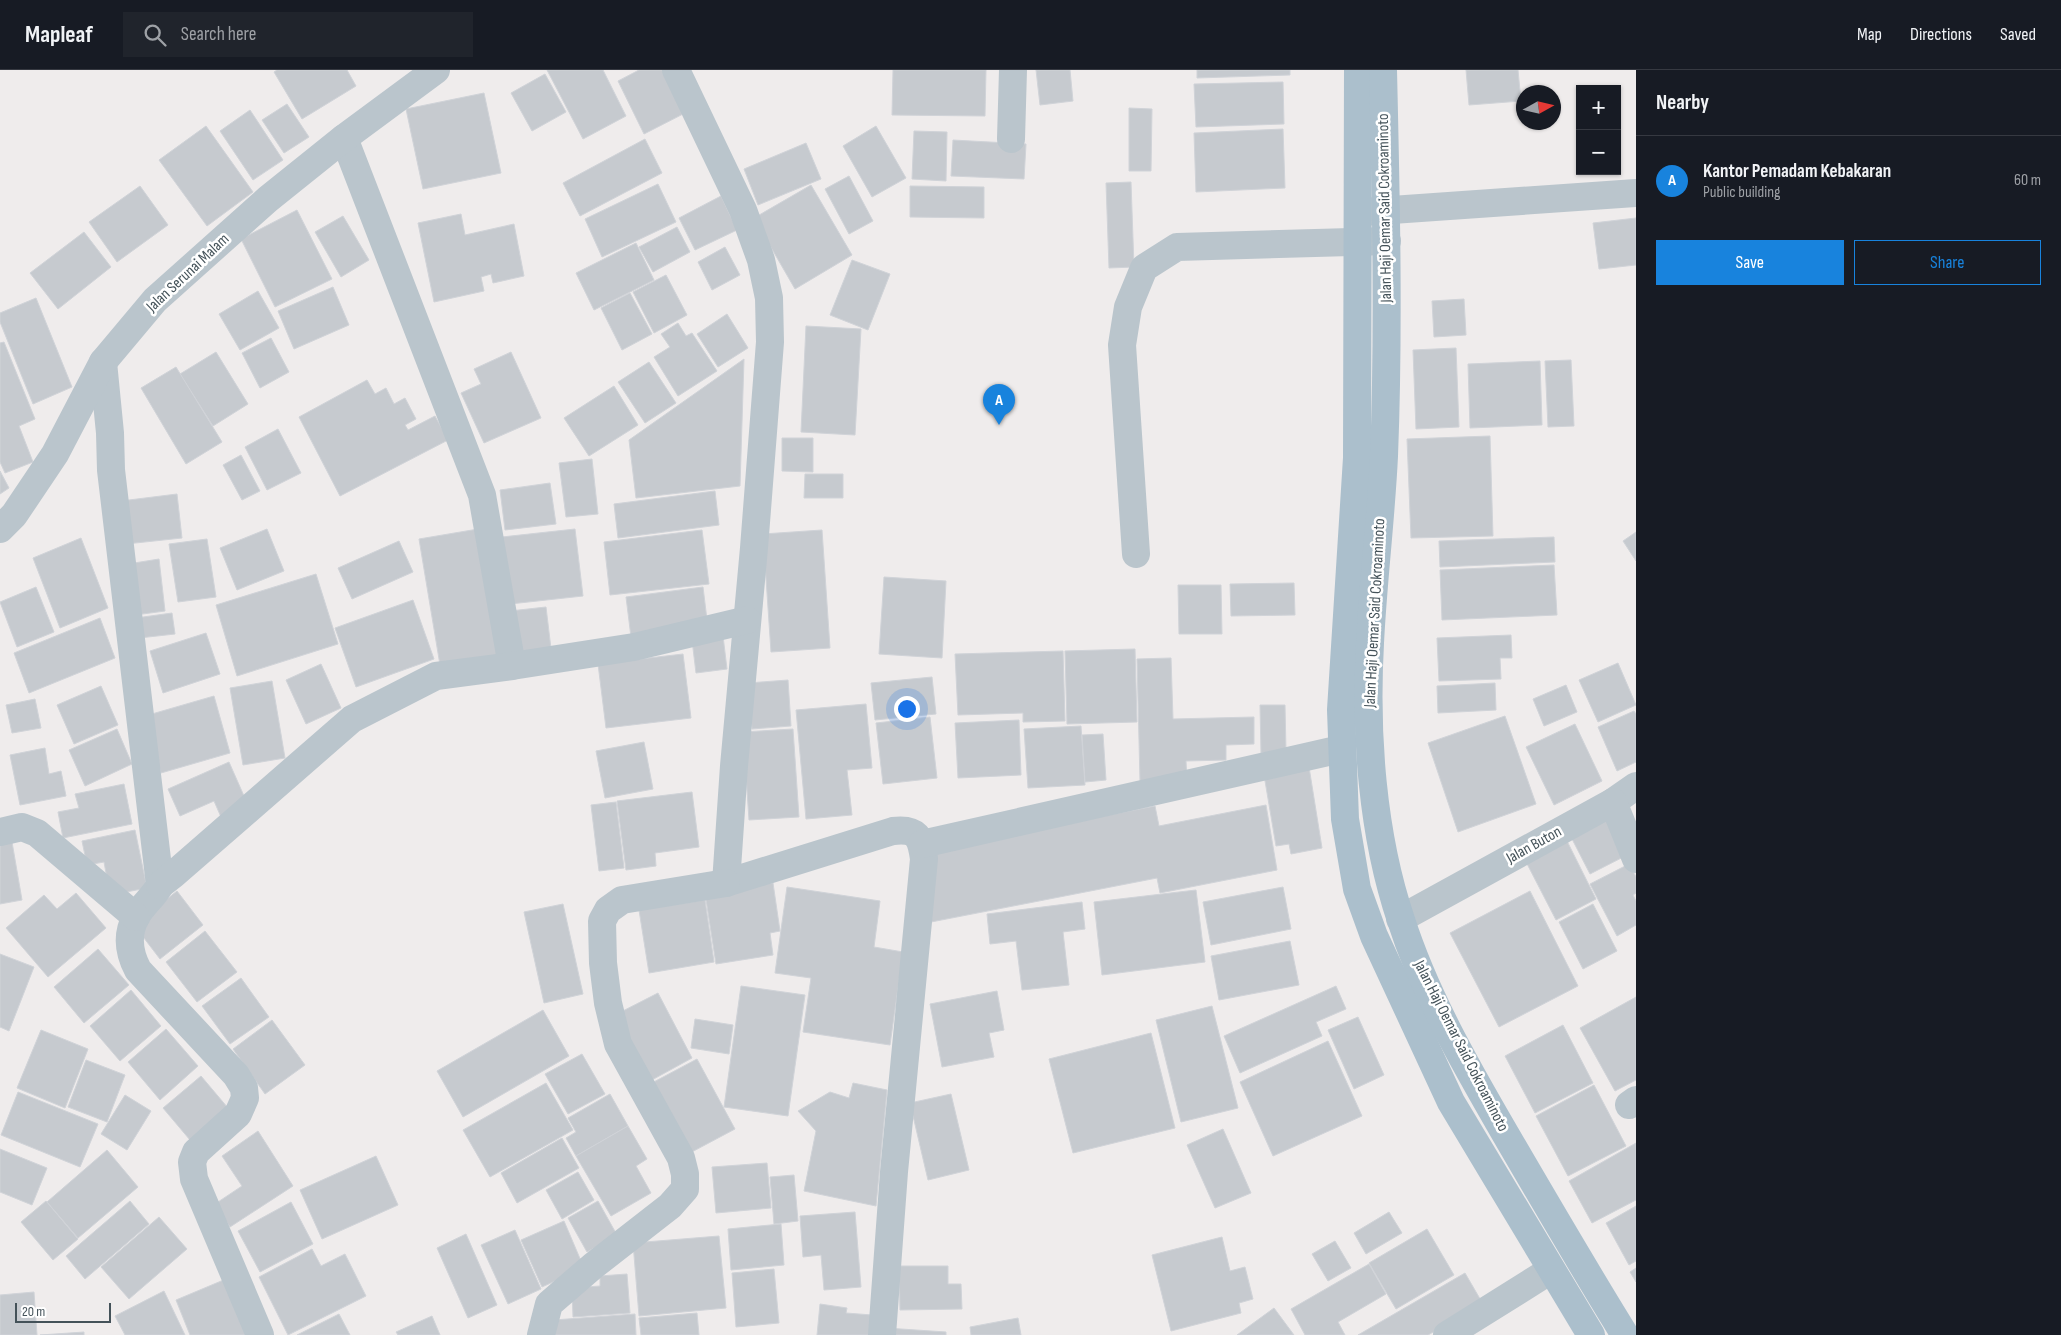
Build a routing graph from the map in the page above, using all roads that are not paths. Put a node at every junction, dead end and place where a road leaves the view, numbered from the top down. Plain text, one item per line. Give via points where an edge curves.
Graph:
1 (436, 70) edge
2 (676, 70) edge
3 (1013, 70) edge
4 (1358, 70) edge
5 (1383, 70) edge
6 (344, 138) junction
7 (1011, 139) dead end
8 (1636, 193) edge
9 (1386, 211) junction
10 (1359, 212) junction
11 (1387, 241) junction
12 (1359, 242) junction
13 (103, 362) junction
14 (1370, 458) junction
15 (0, 529) edge
16 (1136, 554) dead end
17 (747, 620) junction
18 (512, 666) junction
19 (1341, 749) junction
20 (1636, 786) edge
21 (1613, 802) junction
22 (0, 832) edge
23 (922, 844) junction
24 (1636, 859) edge
25 (726, 883) junction
26 (160, 885) junction
27 (136, 917) junction
28 (1400, 919) junction
29 (1551, 1270) junction
30 (260, 1335) edge
31 (541, 1335) edge
32 (882, 1335) edge
33 (1446, 1335) edge
34 (1591, 1335) edge
35 (1625, 1335) edge

1 - 6 street, Jalan Serunai Malam
2 - 17 street via 743,210 761,260 769,298 770,342
3 - 7 street
4 - 10 main road, Jalan Haji Oemar Said Cokroaminoto
5 - 9 main road, Jalan Haji Oemar Said Cokroaminoto
6 - 13 street, Jalan Serunai Malam via 268,199 155,300
6 - 18 street via 482,495
8 - 9 street
9 - 10 street
9 - 11 main road, Jalan Haji Oemar Said Cokroaminoto
10 - 12 main road, Jalan Haji Oemar Said Cokroaminoto
11 - 12 street
11 - 14 main road, Jalan Haji Oemar Said Cokroaminoto
12 - 14 main road, Jalan Haji Oemar Said Cokroaminoto
12 - 16 street via 1177,247 1144,268 1128,307 1122,345
13 - 15 street, Jalan Serunai Malam via 55,454 14,515
13 - 26 street via 111,470
14 - 19 main road, Jalan Haji Oemar Said Cokroaminoto via 1341,710
14 - 28 main road, Jalan Haji Oemar Said Cokroaminoto via 1373,774 1383,852
17 - 18 street via 634,647
17 - 25 street
18 - 26 street via 436,676 352,719
19 - 23 street
19 - 29 main road, Jalan Haji Oemar Said Cokroaminoto via 1345,819 1357,889 1374,936 1451,1102
20 - 21 street, Jalan Buton
21 - 24 street
21 - 28 street, Jalan Buton
22 - 27 street via 22,827 37,833
23 - 25 street via 916,834 906,829 893,831
23 - 32 street via 924,859
25 - 31 street via 622,900 608,910 602,922 608,1003 618,1044 681,1158 685,1189 670,1206 550,1304
26 - 27 street
27 - 30 street via 129,938 131,956 138,970 236,1075 244,1088 245,1098 238,1114 196,1152 192,1162 194,1179
28 - 35 main road, Jalan Haji Oemar Said Cokroaminoto via 1423,980 1479,1088
29 - 33 street
29 - 34 main road, Jalan Haji Oemar Said Cokroaminoto

